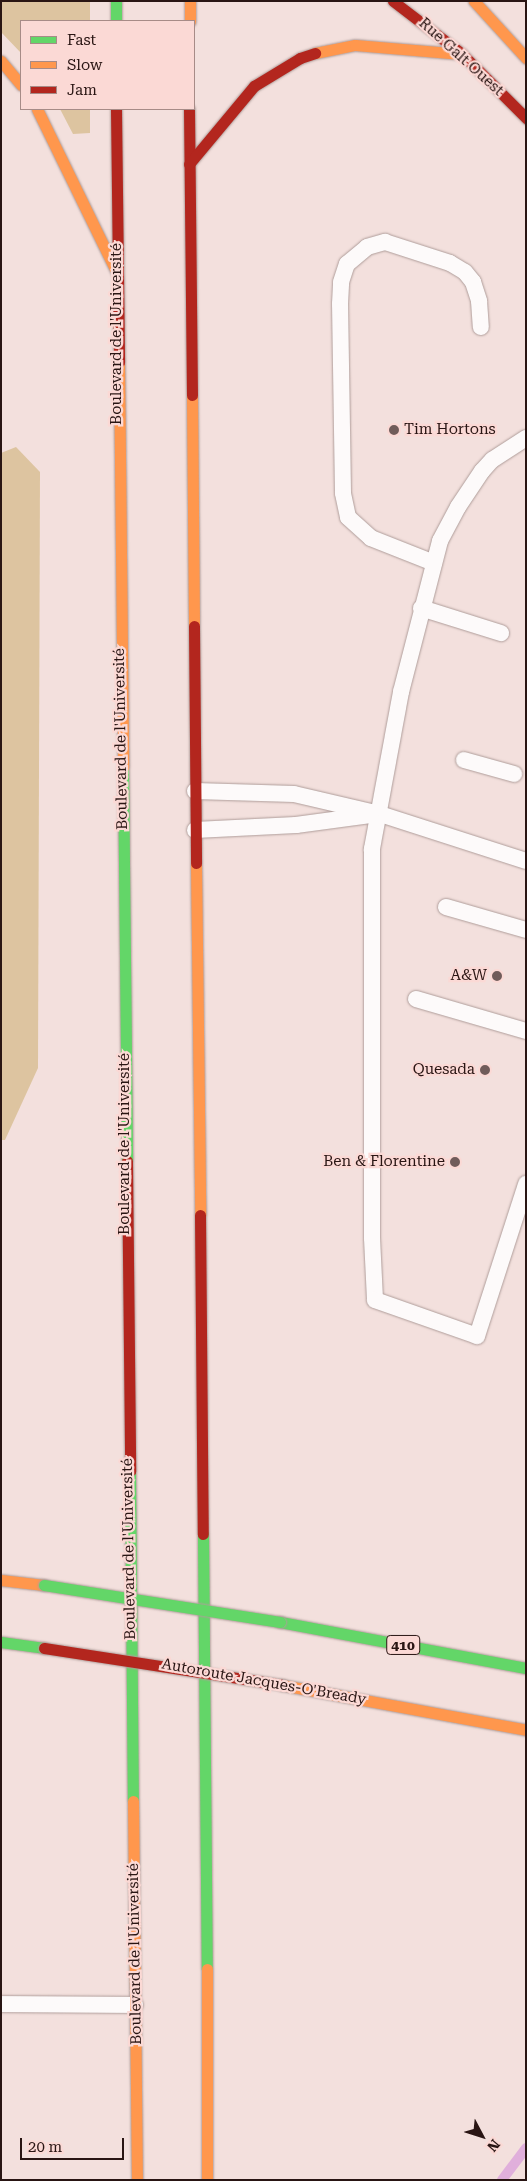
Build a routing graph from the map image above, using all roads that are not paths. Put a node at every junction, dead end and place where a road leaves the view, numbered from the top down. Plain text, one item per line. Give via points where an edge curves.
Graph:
1 (116, 1) edge
2 (190, 1) edge
3 (393, 1) edge
4 (474, 1) edge
5 (116, 20) edge
6 (190, 20) edge
7 (462, 54) junction
8 (526, 58) edge
9 (1, 61) edge
10 (20, 84) edge
11 (37, 110) edge
12 (116, 110) edge
13 (189, 110) edge
14 (526, 118) edge
15 (189, 164) junction
16 (117, 273) junction
17 (481, 327) dead end
18 (526, 438) edge
19 (434, 563) junction
20 (421, 608) junction
21 (501, 633) dead end
22 (464, 760) dead end
23 (514, 774) dead end
24 (195, 791) junction
25 (380, 814) junction
26 (195, 830) junction
27 (526, 861) edge
28 (446, 907) dead end
29 (526, 930) edge
30 (416, 999) dead end
31 (526, 1031) edge
32 (526, 1184) edge
33 (1, 1580) edge
34 (1, 1642) edge
35 (526, 1668) edge
36 (526, 1730) edge
37 (1, 2004) edge
38 (135, 2005) junction
39 (138, 2180) edge
40 (207, 2180) edge

1 - 5 main road
2 - 6 main road
3 - 7 main road, Rue Galt Ouest
4 - 8 main road
7 - 14 main road, Rue Galt Ouest
7 - 15 main road via 355,45 326,49 300,58 254,86
9 - 10 main road
11 - 16 main road
12 - 16 main road, Boulevard de l'Université
13 - 15 main road
15 - 24 main road
16 - 38 main road, Boulevard de l'Université
17 - 19 lane via 479,301 473,282 465,272 444,260 404,246 379,243 361,251 345,270 340,288 340,332 343,493 348,517 371,538
18 - 19 lane via 492,460 482,471 447,526
19 - 20 lane
20 - 21 lane
20 - 25 lane via 400,692
22 - 23 lane
24 - 25 lane via 294,794
24 - 26 main road
25 - 26 lane via 296,825
25 - 27 lane
25 - 32 lane via 371,864 375,1300 477,1336
26 - 40 main road
28 - 29 lane
30 - 31 lane
33 - 35 main road, 410, bridge via 280,1622
34 - 36 main road, Autoroute Jacques-O'Bready, bridge via 282,1685
37 - 38 lane
38 - 39 main road, Boulevard de l'Université

